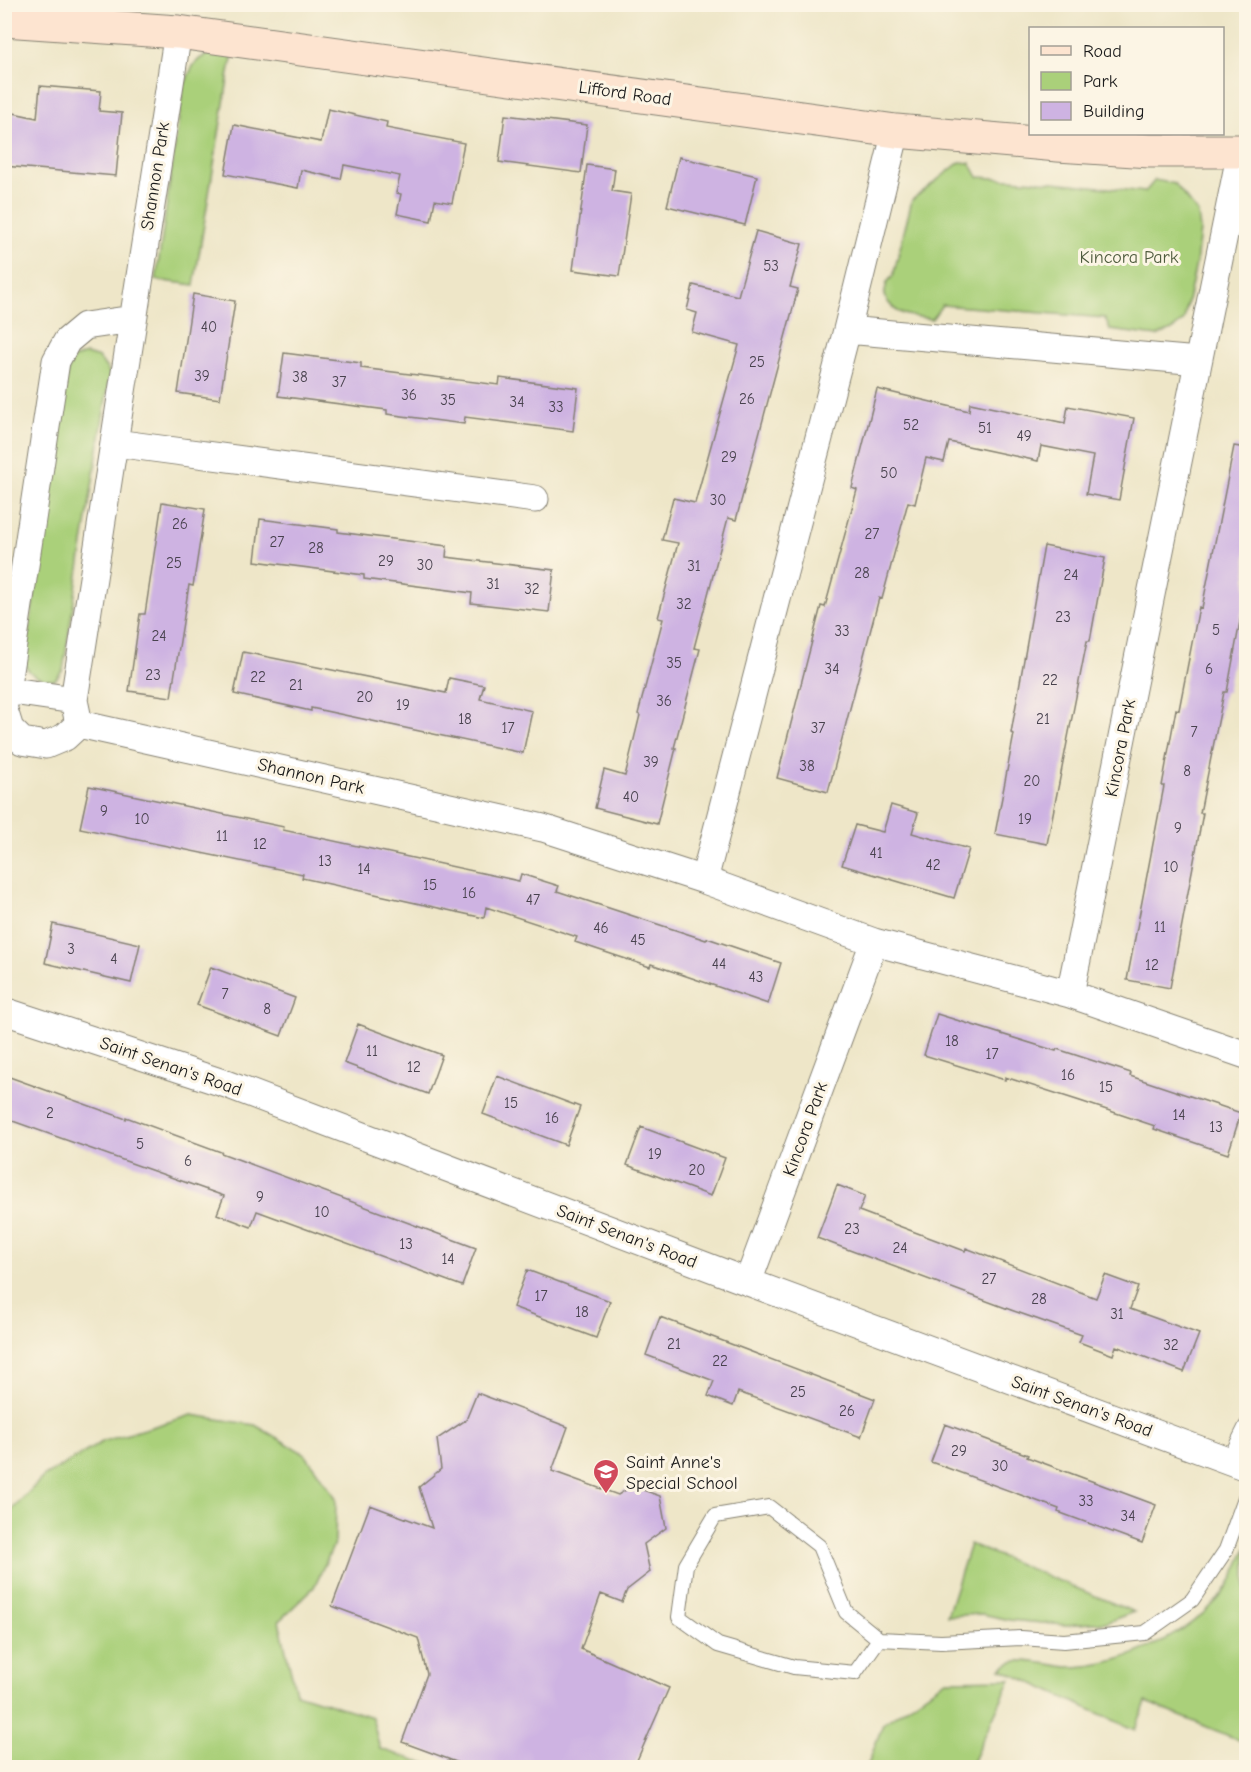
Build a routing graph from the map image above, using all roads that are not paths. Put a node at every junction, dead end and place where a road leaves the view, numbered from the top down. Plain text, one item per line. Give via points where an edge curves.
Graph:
1 (4, 20) edge
2 (178, 32) junction
3 (896, 131) junction
4 (1244, 151) edge
5 (133, 319) junction
6 (847, 330) junction
7 (1198, 361) junction
8 (115, 443) junction
9 (535, 500) dead end
10 (5, 702) edge
11 (77, 712) junction
12 (704, 880) junction
13 (874, 942) junction
14 (1070, 994) junction
15 (4, 1011) edge
16 (1246, 1055) edge
17 (748, 1282) junction
18 (1246, 1426) edge
19 (1238, 1464) edge
20 (1246, 1495) edge
21 (879, 1639) junction

1 - 2 main road, Lifford Road
2 - 3 main road, Lifford Road
2 - 5 street, Shannon Park
3 - 4 main road, Lifford Road via 1150,151
3 - 6 street
4 - 7 street, Kincora Park
5 - 8 street, Shannon Park
5 - 10 street via 85,326 66,341 56,360
6 - 7 street
6 - 12 street
7 - 14 street, Kincora Park
8 - 9 street
8 - 11 street, Shannon Park
10 - 11 street, Shannon Park
10 - 11 street via 10,729 21,741 46,745 65,737
11 - 12 street, Shannon Park via 543,828
12 - 13 street
13 - 14 street
13 - 17 street, Kincora Park
14 - 16 street
15 - 17 street, Saint Senan's Road via 226,1084
17 - 19 street, Saint Senan's Road
18 - 19 lane
20 - 21 lane via 1226,1550 1192,1600 1145,1633 1064,1641
21 - 21 lane via 846,1612 819,1546 769,1508 715,1516 686,1565 679,1617 718,1646 794,1667 855,1673

